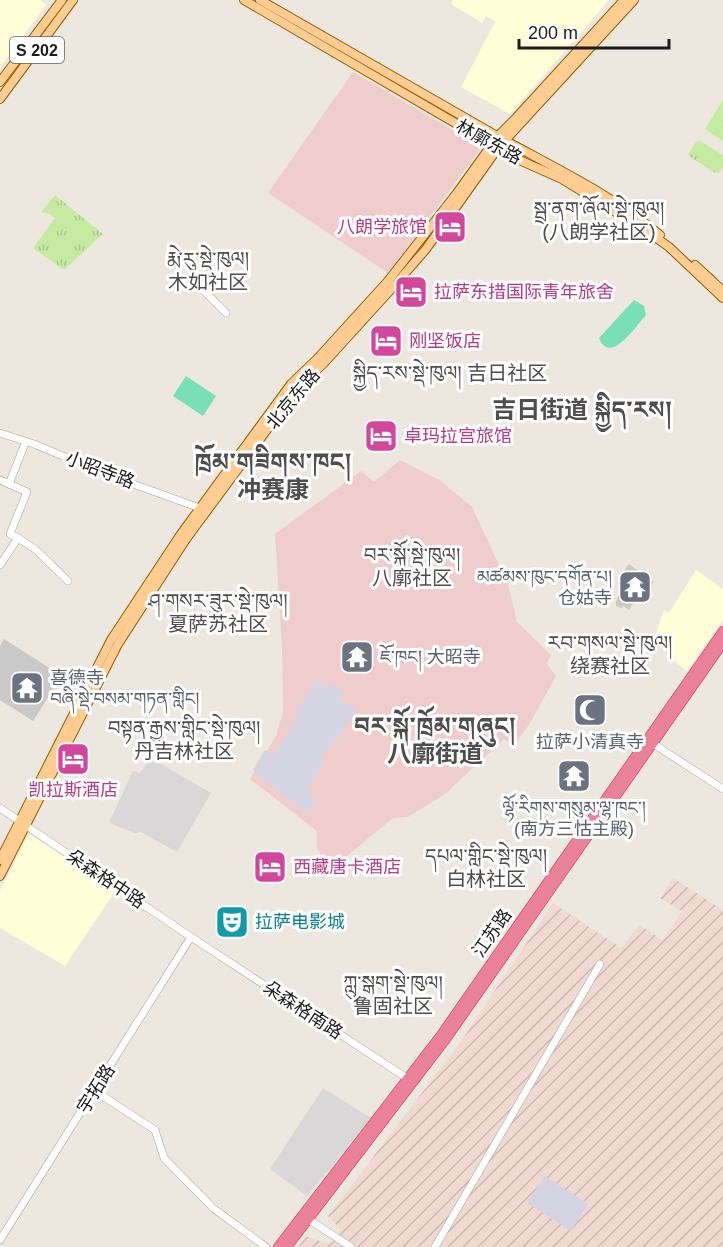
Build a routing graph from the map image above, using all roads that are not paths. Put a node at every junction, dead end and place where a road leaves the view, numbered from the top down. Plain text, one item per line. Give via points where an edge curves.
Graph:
1 (62, 0) edge
2 (73, 0) edge
3 (244, 0) edge
4 (260, 0) edge
5 (624, 0) edge
6 (634, 0) edge
7 (0, 82) edge
8 (0, 99) edge
9 (498, 136) junction
10 (506, 140) junction
11 (495, 146) junction
12 (198, 286) dead end
13 (723, 291) edge
14 (723, 298) edge
15 (226, 313) dead end
16 (0, 433) edge
17 (27, 441) junction
18 (0, 480) edge
19 (9, 484) junction
20 (200, 508) junction
21 (18, 538) junction
22 (0, 563) edge
23 (68, 581) dead end
24 (723, 631) edge
25 (723, 643) edge
26 (650, 741) junction
27 (723, 789) edge
28 (0, 808) edge
29 (23, 823) junction
30 (0, 860) edge
31 (0, 876) edge
32 (192, 937) junction
33 (600, 964) dead end
34 (412, 1081) junction
35 (95, 1091) junction
36 (305, 1218) junction
37 (0, 1240) edge
38 (266, 1247) edge
39 (278, 1247) edge
40 (287, 1247) edge
41 (351, 1247) edge
42 (435, 1247) edge

1 - 7 main road, S 202
2 - 8 main road, S 202
3 - 11 main road, 林廓东路
4 - 9 main road, 林廓东路
5 - 9 main road, 北京东路
6 - 10 main road, 北京东路
9 - 10 main road, 林廓东路
9 - 11 main road, 北京东路
10 - 11 main road, 北京东路
10 - 13 main road, 林廓东路 via 629,212
11 - 14 main road, 林廓东路 via 562,179 648,232
11 - 20 main road, 北京东路 via 388,281 291,384
11 - 29 main road, 北京东路 via 426,249 297,388 186,539 124,634
12 - 15 street
16 - 17 street, 小昭寺路
17 - 19 street
17 - 20 street, 小昭寺路
18 - 19 street
19 - 21 street via 27,492 10,534
20 - 29 main road, 北京东路 via 123,620
21 - 22 street
21 - 23 street
24 - 26 highway, 江苏路
25 - 26 highway, 江苏路
26 - 27 street
26 - 34 highway, 江苏路
28 - 29 street, 朵森格中路
29 - 30 main road, 北京东路
29 - 31 main road, 北京东路
29 - 32 street, 朵森格中路
32 - 34 street, 朵森格南路
32 - 35 street, 宇拓路
33 - 42 street
34 - 36 highway, 江苏路
35 - 37 street, 宇拓路
35 - 38 street via 154,1130 164,1158 213,1208
36 - 39 highway, 江苏路
36 - 40 highway, 江苏路
36 - 41 street

